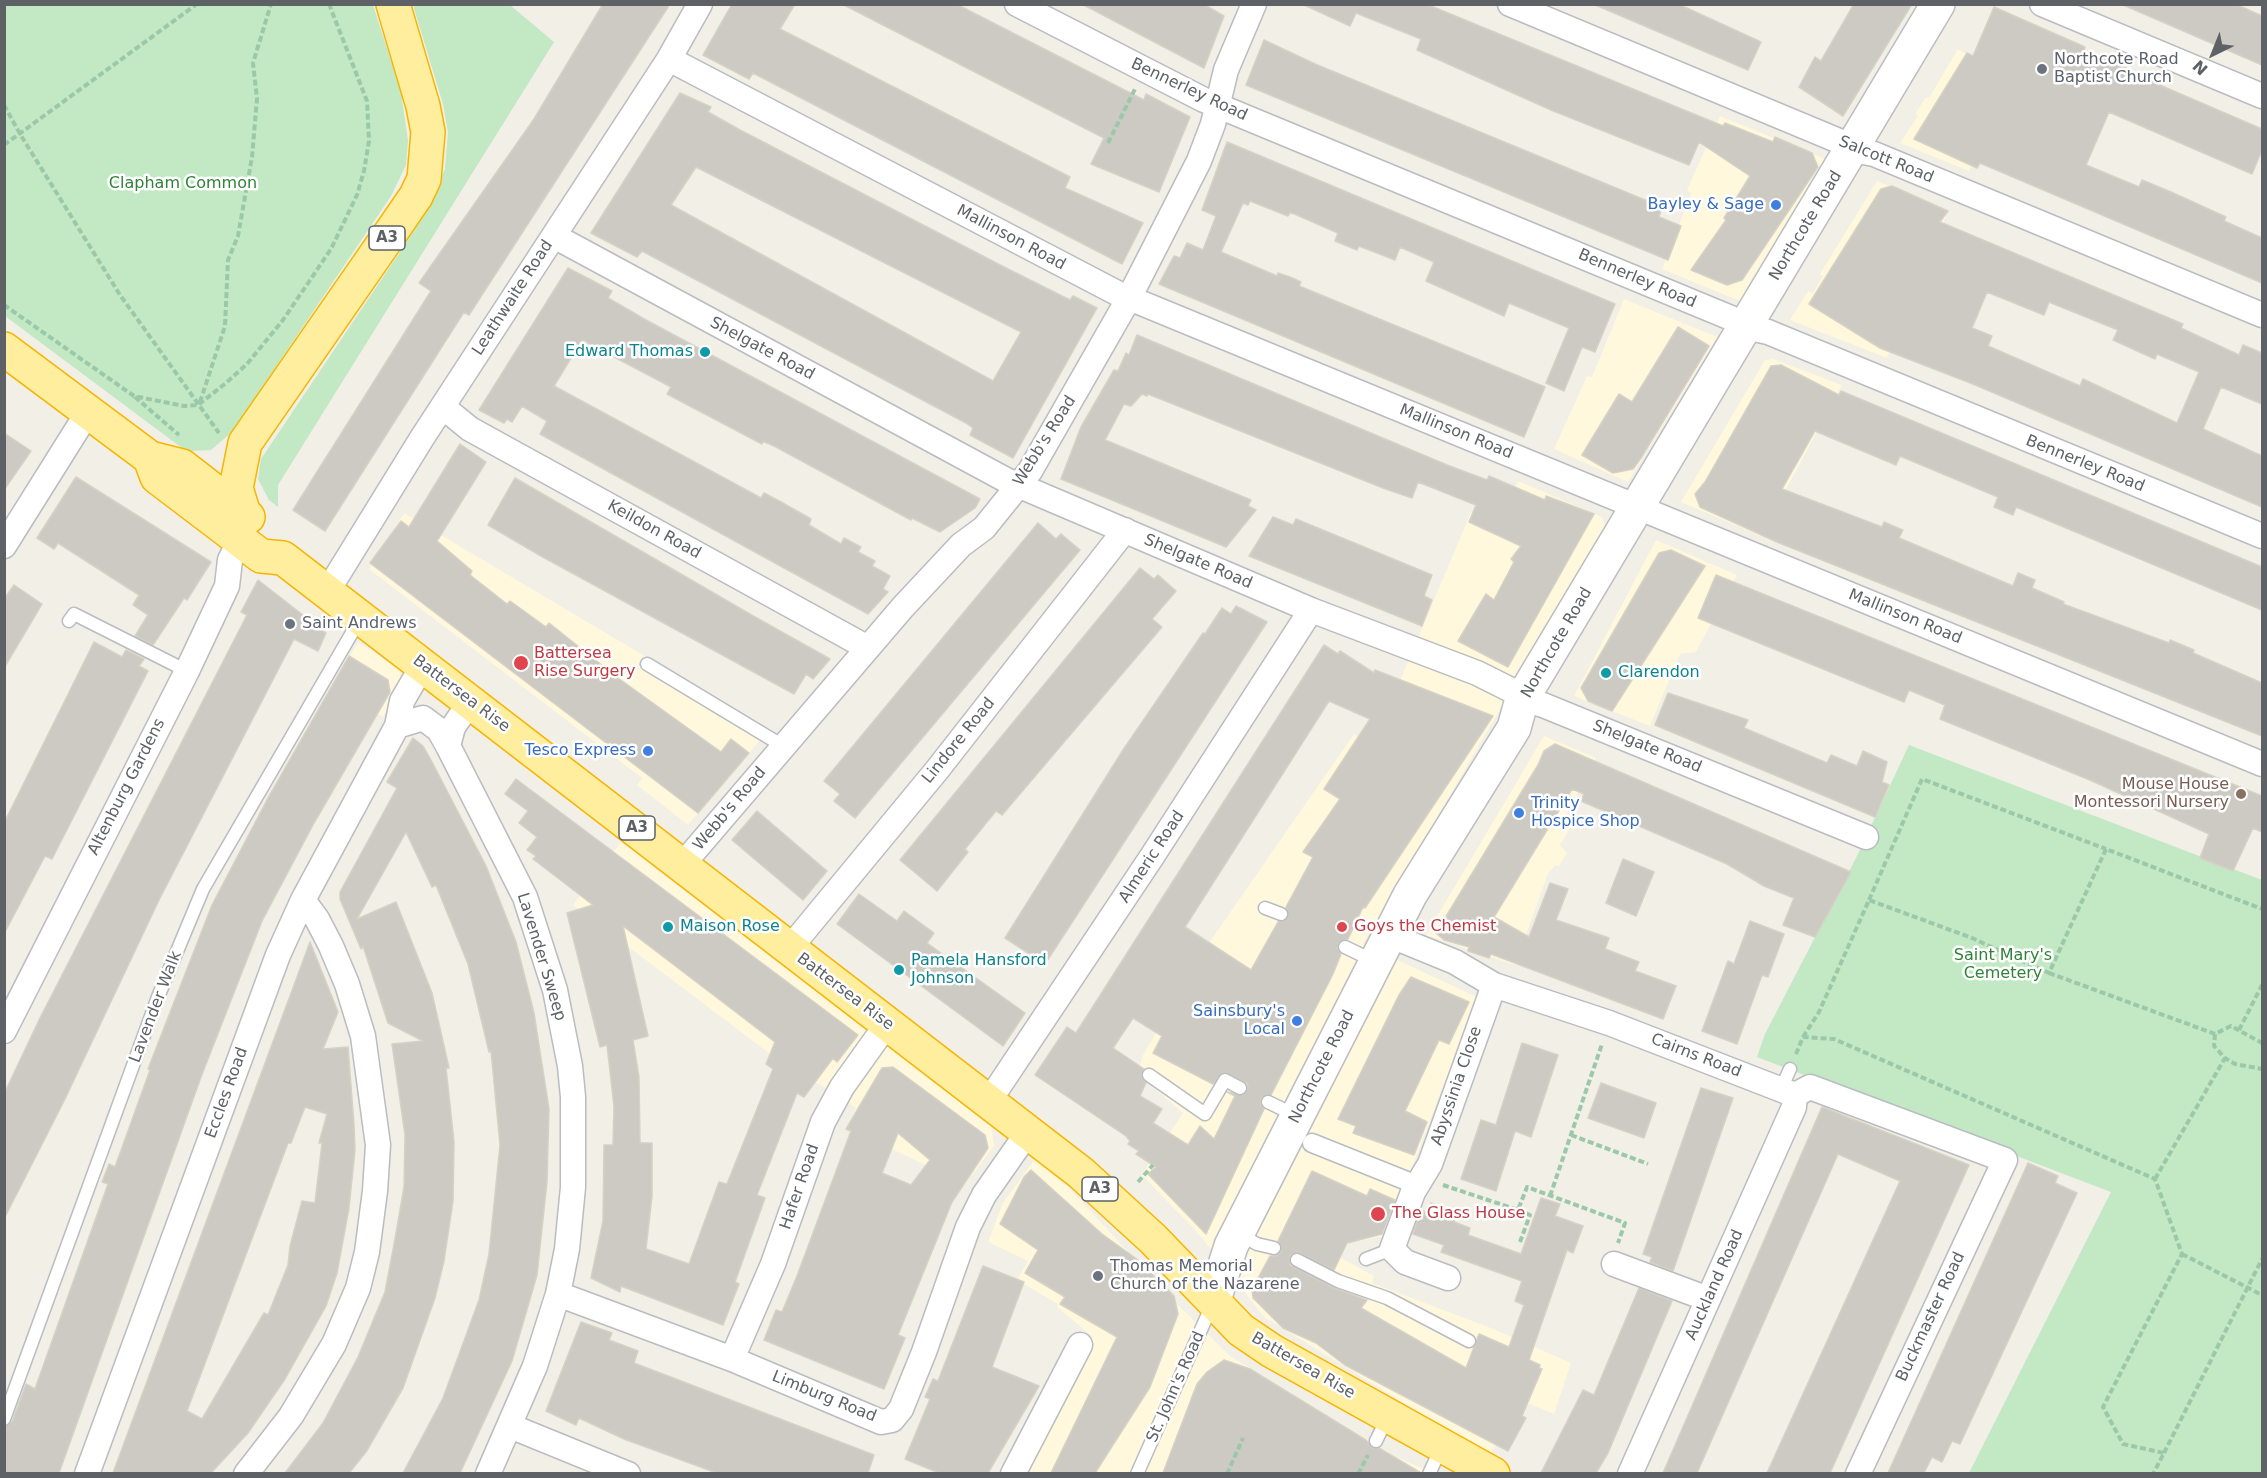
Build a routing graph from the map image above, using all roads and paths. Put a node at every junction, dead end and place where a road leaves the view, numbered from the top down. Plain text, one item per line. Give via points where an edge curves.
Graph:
1 (197, 4) edge
2 (271, 4) edge
3 (329, 4) edge
4 (393, 4) edge
5 (700, 4) edge
6 (1017, 4) edge
7 (1254, 4) edge
8 (1510, 4) edge
9 (1938, 4) edge
10 (2042, 4) edge
11 (669, 59) junction
12 (1145, 70) junction
13 (2262, 96) edge
14 (4, 105) edge
15 (1216, 105) junction
16 (20, 134) junction
17 (1108, 143) dead end
18 (4, 145) edge
19 (1851, 150) junction
20 (554, 236) junction
21 (1129, 297) junction
22 (4, 305) edge
23 (2262, 315) edge
24 (1745, 327) junction
25 (4, 349) edge
26 (134, 396) junction
27 (198, 405) junction
28 (443, 407) junction
29 (88, 412) junction
30 (183, 438) dead end
31 (235, 442) junction
32 (176, 481) junction
33 (1019, 485) junction
34 (1636, 509) junction
35 (242, 527) junction
36 (1125, 530) junction
37 (2262, 536) edge
38 (4, 546) edge
39 (327, 592) junction
40 (1311, 610) junction
41 (361, 618) junction
42 (69, 621) dead end
43 (868, 648) junction
44 (648, 664) dead end
45 (423, 665) junction
46 (187, 671) junction
47 (1522, 699) junction
48 (471, 701) junction
49 (397, 726) junction
50 (448, 746) junction
51 (783, 746) junction
52 (2262, 764) edge
53 (1866, 837) dead end
54 (2106, 849) junction
55 (683, 864) junction
56 (303, 900) junction
57 (1869, 900) junction
58 (1265, 909) dead end
59 (2262, 909) edge
60 (1281, 914) dead end
61 (1345, 947) dead end
62 (1382, 948) junction
63 (789, 950) junction
64 (2049, 973) junction
65 (1494, 985) junction
66 (2262, 985) edge
67 (887, 1024) junction
68 (2239, 1030) junction
69 (4, 1031) edge
70 (2215, 1034) junction
71 (1803, 1037) junction
72 (1603, 1041) dead end
73 (2262, 1043) edge
74 (2225, 1058) junction
75 (2262, 1070) edge
76 (1149, 1075) dead end
77 (1789, 1085) junction
78 (1240, 1088) dead end
79 (989, 1101) junction
80 (1268, 1102) dead end
81 (1305, 1130) junction
82 (1028, 1132) junction
83 (1571, 1135) junction
84 (2005, 1160) joint
85 (1648, 1164) dead end
86 (1153, 1165) dead end
87 (2155, 1179) junction
88 (1138, 1182) dead end
89 (1420, 1182) junction
90 (1550, 1196) junction
91 (1518, 1210) junction
92 (1238, 1234) junction
93 (1520, 1242) dead end
94 (1274, 1248) dead end
95 (1392, 1249) junction
96 (2182, 1254) junction
97 (1614, 1258) joint
98 (1366, 1259) dead end
99 (2262, 1259) edge
100 (1297, 1260) dead end
101 (1448, 1278) dead end
102 (2246, 1288) junction
103 (558, 1294) junction
104 (2262, 1295) edge
105 (1708, 1299) junction
106 (1214, 1300) junction
107 (1468, 1341) dead end
108 (1080, 1345) dead end
109 (732, 1359) junction
110 (4, 1419) edge
111 (510, 1426) junction
112 (1243, 1438) dead end
113 (2164, 1453) junction
114 (1436, 1459) edge
115 (87, 1473) edge
116 (246, 1473) edge
117 (488, 1473) edge
118 (628, 1473) edge
119 (1013, 1473) edge
120 (1137, 1473) edge
121 (1227, 1473) edge
122 (1492, 1473) edge
123 (1630, 1473) edge
124 (1858, 1473) edge
125 (2153, 1473) edge

1 - 16 path
2 - 27 path via 253,63 257,99 252,157 238,236 228,260 225,326
3 - 27 path via 367,101 369,141 357,195 331,249 283,320 247,364
4 - 31 highway, A3 via 425,115 429,145 424,178 396,225
5 - 11 street, Leathwaite Road
6 - 12 street, Bennerley Road
7 - 15 street, Webb's Road
8 - 19 street, Salcott Road via 1839,141
9 - 19 main road, Northcote Road
10 - 13 street
11 - 20 street, Leathwaite Road
11 - 21 street, Mallinson Road
12 - 15 street, Bennerley Road
12 - 17 path
14 - 16 path
15 - 21 street, Webb's Road via 1199,161
15 - 24 street, Bennerley Road
16 - 18 path
16 - 27 path via 120,295
19 - 23 street, Salcott Road via 1874,154
19 - 24 main road, Northcote Road
20 - 28 street, Leathwaite Road
20 - 33 street, Shelgate Road
21 - 33 street, Webb's Road
21 - 34 street, Mallinson Road
22 - 26 path
24 - 34 main road, Northcote Road
24 - 37 street, Bennerley Road via 1768,332
25 - 29 highway, A3
26 - 27 path
26 - 30 path
27 - 31 path
28 - 39 street, Leathwaite Road
28 - 43 street, Keildon Road via 470,429
29 - 32 highway, A3
29 - 38 street
31 - 32 highway, A3
31 - 35 highway, A3
32 - 35 highway, Battersea Rise / A3
33 - 36 street, Shelgate Road
33 - 43 street, Webb's Road via 984,528 941,564
34 - 47 main road, Northcote Road
34 - 52 street, Mallinson Road
35 - 39 highway, Battersea Rise / A3 via 261,556 283,558
35 - 46 street, Altenburg Gardens via 230,560 227,586
36 - 40 street, Shelgate Road
36 - 63 street, Lindore Road via 937,770
39 - 41 highway, Battersea Rise / A3
40 - 47 street, Shelgate Road via 1477,673
40 - 79 street, Almeric Road via 1129,893
41 - 45 highway, Battersea Rise / A3
41 - 110 lane, Lavender Walk via 203,890 158,997
42 - 46 lane via 74,614
43 - 51 street, Webb's Road
44 - 51 lane
45 - 48 highway, Battersea Rise / A3
45 - 49 street, Eccles Road via 402,701
46 - 69 street, Altenburg Gardens
47 - 53 street, Shelgate Road
47 - 62 main road, Northcote Road via 1514,728 1410,895
48 - 50 street via 453,727
48 - 55 highway, Battersea Rise / A3
49 - 50 street via 423,718 439,730
49 - 56 street, Eccles Road
50 - 103 street, Lavender Sweep via 525,897 555,990 573,1097 573,1187
51 - 55 street, Webb's Road
54 - 57 path via 1922,779
54 - 59 path
54 - 64 path
55 - 63 highway, Battersea Rise / A3
56 - 115 street, Eccles Road via 249,1030
56 - 116 street via 331,946 363,1036 378,1145 375,1191 358,1288 334,1344 291,1416
57 - 64 path via 1972,938
57 - 71 path via 1819,1012
58 - 60 lane
61 - 62 lane
62 - 65 street, Cairns Road via 1455,962
62 - 81 main road, Northcote Road
63 - 67 highway, Battersea Rise / A3
64 - 70 path
65 - 77 street, Cairns Road
65 - 89 street, Abyssinia Close via 1430,1164
66 - 68 path
67 - 79 highway, Battersea Rise / A3
67 - 109 street, Hafer Road via 822,1122 772,1264
68 - 70 path via 2231,1026
68 - 73 path
70 - 74 path via 2214,1046
71 - 77 path
71 - 87 path via 1834,1039
72 - 83 path
74 - 75 path
74 - 87 path
76 - 78 lane via 1205,1114 1225,1080
77 - 84 street, Cairns Road via 1810,1087
77 - 105 street, Auckland Road via 1794,1107
79 - 82 highway, Battersea Rise / A3
80 - 81 lane
81 - 89 street
81 - 92 main road, Northcote Road
82 - 106 highway, Battersea Rise / A3 via 1118,1205
82 - 109 street, Limburg Road via 984,1195 968,1227 920,1362 901,1409 892,1420 881,1422
83 - 85 path
83 - 90 path
84 - 124 street, Buckmaster Road
86 - 88 path
87 - 96 path
89 - 91 path
89 - 95 street, Abyssinia Close
90 - 91 path via 1527,1187
90 - 97 path via 1625,1223
91 - 93 path via 1530,1215
92 - 94 lane
92 - 106 main road, Northcote Road via 1224,1260
95 - 98 lane
95 - 101 street via 1405,1262
96 - 102 path
96 - 113 path via 2103,1407 2123,1444
97 - 105 street
99 - 102 path
100 - 107 lane via 1338,1281 1384,1297
102 - 104 path
102 - 113 path
103 - 109 street, Limburg Road
103 - 111 street, Lavender Sweep via 536,1366
105 - 123 street, Auckland Road
106 - 114 highway, Battersea Rise / A3 via 1256,1341 1382,1428
106 - 120 lane, St. John's Road
108 - 119 street
111 - 117 street, Lavender Sweep
111 - 118 street
112 - 121 path
113 - 125 path
114 - 122 highway, Battersea Rise / A3

